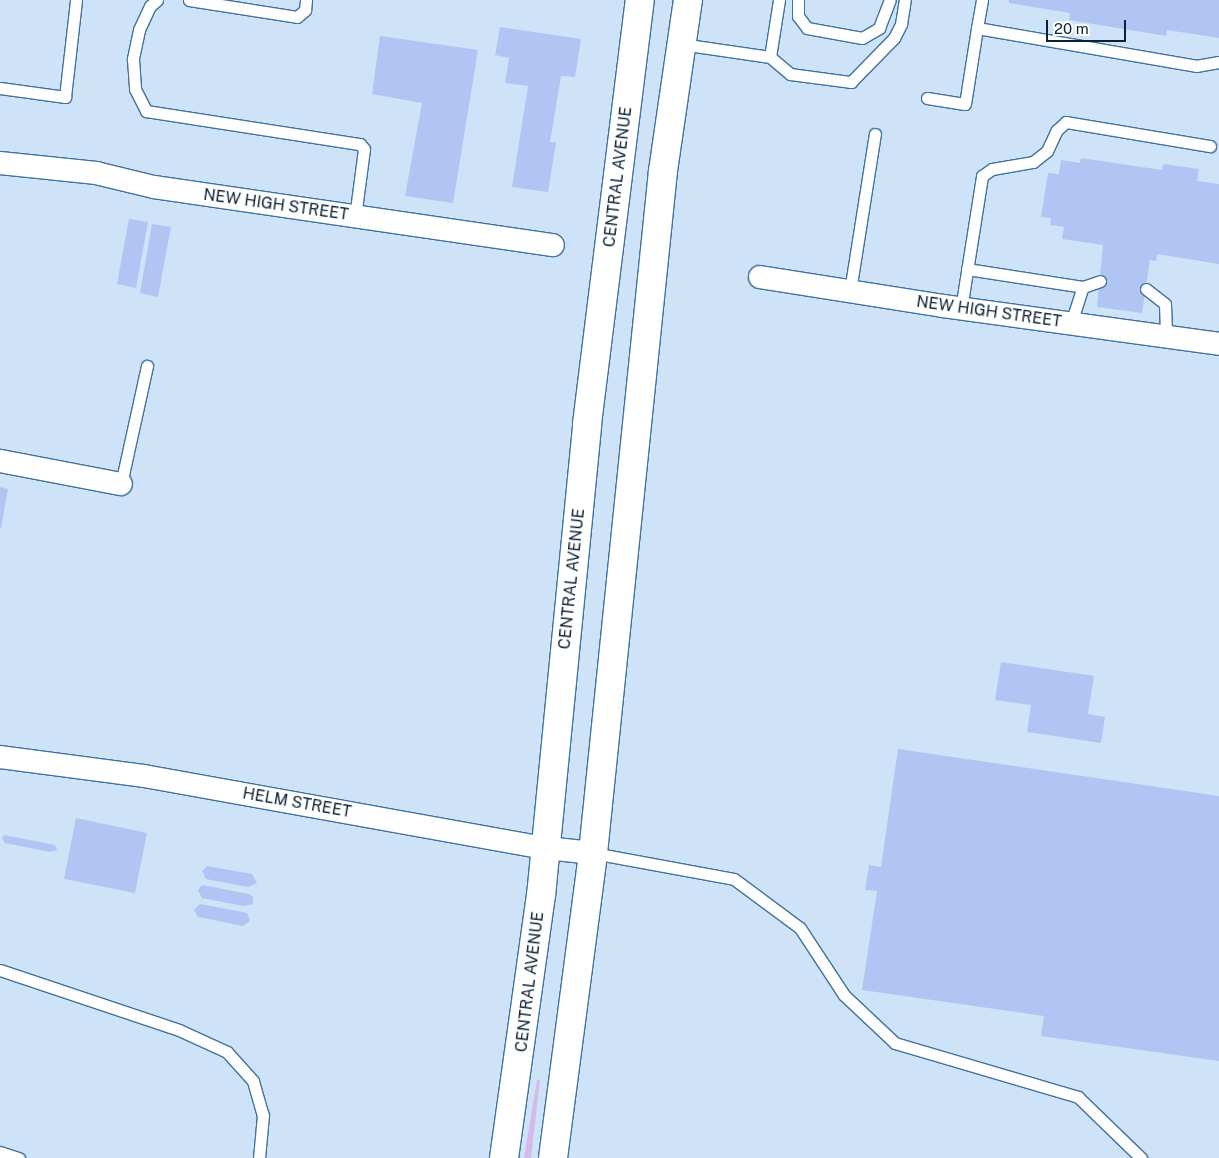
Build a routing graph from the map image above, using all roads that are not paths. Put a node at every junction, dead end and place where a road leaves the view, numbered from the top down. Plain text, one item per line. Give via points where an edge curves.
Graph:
1 (76, 0) edge
2 (157, 0) edge
3 (189, 0) edge
4 (306, 0) edge
5 (640, 0) edge
6 (688, 0) edge
7 (779, 0) edge
8 (798, 0) edge
9 (890, 0) edge
10 (905, 0) edge
11 (982, 0) edge
12 (977, 28) junction
13 (681, 44) junction
14 (770, 57) junction
15 (1219, 62) edge
16 (0, 88) edge
17 (927, 98) dead end
18 (875, 134) dead end
19 (1210, 146) dead end
20 (0, 163) edge
21 (355, 217) junction
22 (553, 245) dead end
23 (967, 269) junction
24 (760, 276) dead end
25 (1100, 281) dead end
26 (1083, 287) junction
27 (1146, 289) dead end
28 (850, 291) junction
29 (961, 309) junction
30 (1072, 323) junction
31 (1166, 335) junction
32 (1219, 344) edge
33 (147, 366) dead end
34 (0, 461) edge
35 (121, 484) joint
36 (0, 757) edge
37 (546, 848) junction
38 (593, 853) junction
39 (0, 970) edge
40 (0, 1152) edge
41 (19, 1158) edge
42 (259, 1158) edge
43 (504, 1158) edge
44 (553, 1158) edge
45 (1140, 1158) edge

1 - 16 lane via 65,96
2 - 21 lane via 150,6 139,30 133,59 135,89 146,112 360,144 364,149
3 - 4 lane via 298,17 305,10
5 - 37 main road, CENTRAL AVENUE via 588,424
6 - 13 main road
7 - 14 lane
8 - 9 lane via 798,16 807,28 862,38 879,28
10 - 14 lane via 901,24 894,38 851,82 790,74
11 - 12 lane
12 - 15 lane via 1196,66
12 - 17 lane via 965,104
13 - 14 lane
13 - 38 main road via 663,171
18 - 28 lane
19 - 23 lane via 1066,122 1057,130 1047,151 1033,162 992,170 982,176
20 - 21 street, NEW HIGH STREET via 96,173 154,187
21 - 22 street, NEW HIGH STREET
23 - 26 lane
23 - 29 lane
24 - 28 street, NEW HIGH STREET
25 - 26 lane
26 - 30 lane
27 - 31 lane via 1164,304
28 - 29 street, NEW HIGH STREET
29 - 30 street, NEW HIGH STREET
30 - 31 street, NEW HIGH STREET
31 - 32 street, NEW HIGH STREET
33 - 35 lane
34 - 35 street
36 - 37 street, HELM STREET via 154,778
37 - 38 street, HELM STREET
37 - 43 main road, CENTRAL AVENUE via 515,1096
38 - 44 main road
38 - 45 lane via 734,879 800,928 844,995 895,1043 1078,1097
39 - 42 lane via 179,1030 227,1052 253,1081 263,1115
40 - 41 lane

